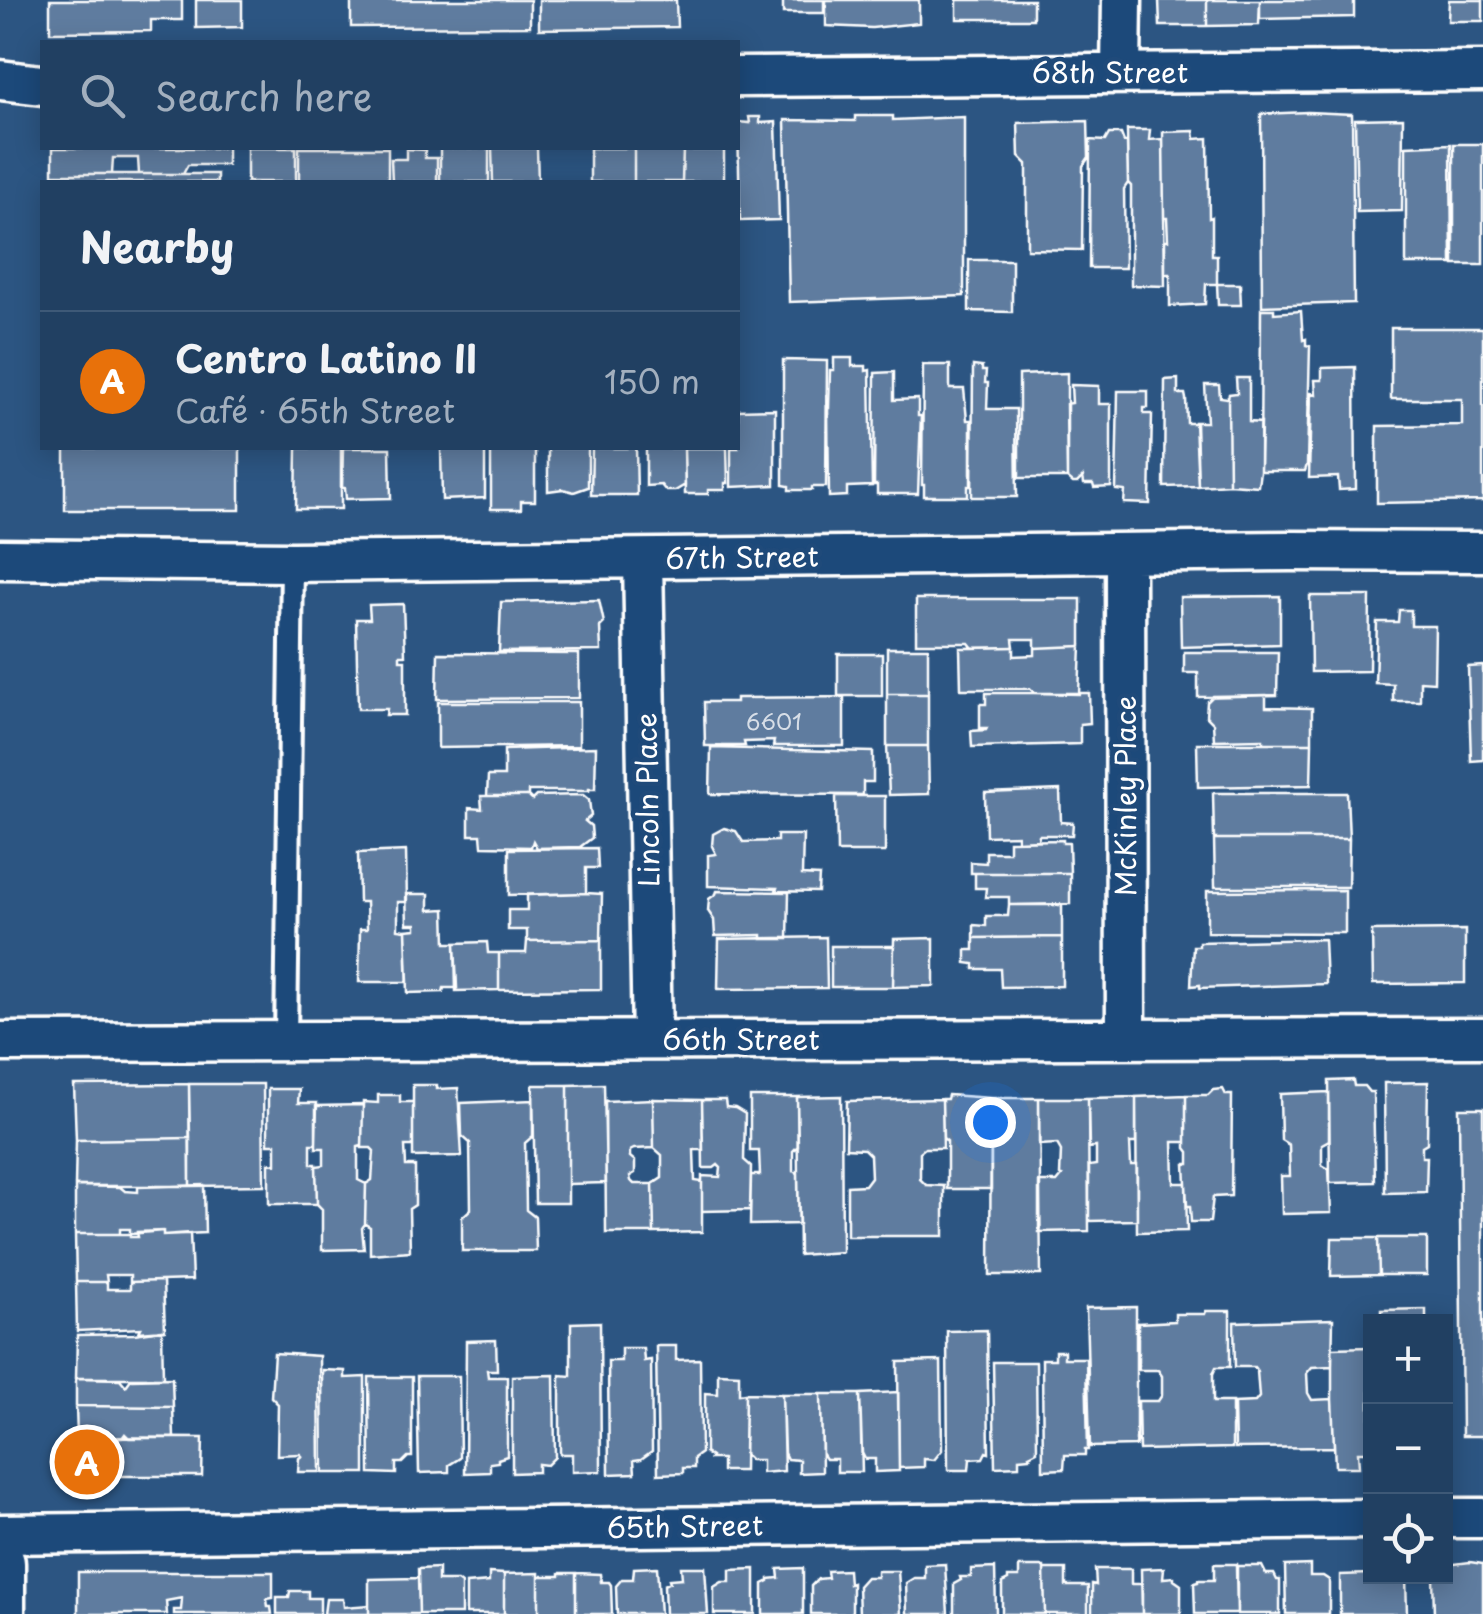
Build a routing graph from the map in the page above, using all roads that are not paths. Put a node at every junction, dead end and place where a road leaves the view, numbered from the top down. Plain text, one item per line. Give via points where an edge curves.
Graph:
1 (1122, 0) edge
2 (1122, 72) junction
3 (1483, 72) edge
4 (740, 77) edge
5 (0, 80) edge
6 (40, 84) edge
7 (1483, 552) edge
8 (1125, 554) junction
9 (0, 559) edge
10 (643, 560) junction
11 (292, 562) junction
12 (1126, 1038) junction
13 (1483, 1038) edge
14 (652, 1040) junction
15 (0, 1042) edge
16 (286, 1042) junction
17 (1453, 1518) edge
18 (1483, 1518) edge
19 (1363, 1519) edge
20 (0, 1534) edge
21 (0, 1562) edge
22 (0, 1614) edge

1 - 2 street
2 - 3 street, 68th Street
2 - 4 street, 68th Street
5 - 6 street
7 - 8 street, 67th Street
8 - 10 street, 67th Street
8 - 12 street, McKinley Place
9 - 11 street, 67th Street
10 - 11 street, 67th Street
10 - 14 street, Lincoln Place
11 - 16 lane
12 - 13 street, 66th Street
12 - 14 street, 66th Street
14 - 16 street, 66th Street
15 - 16 street, 66th Street
17 - 18 street
19 - 20 street, 65th Street
21 - 22 street

